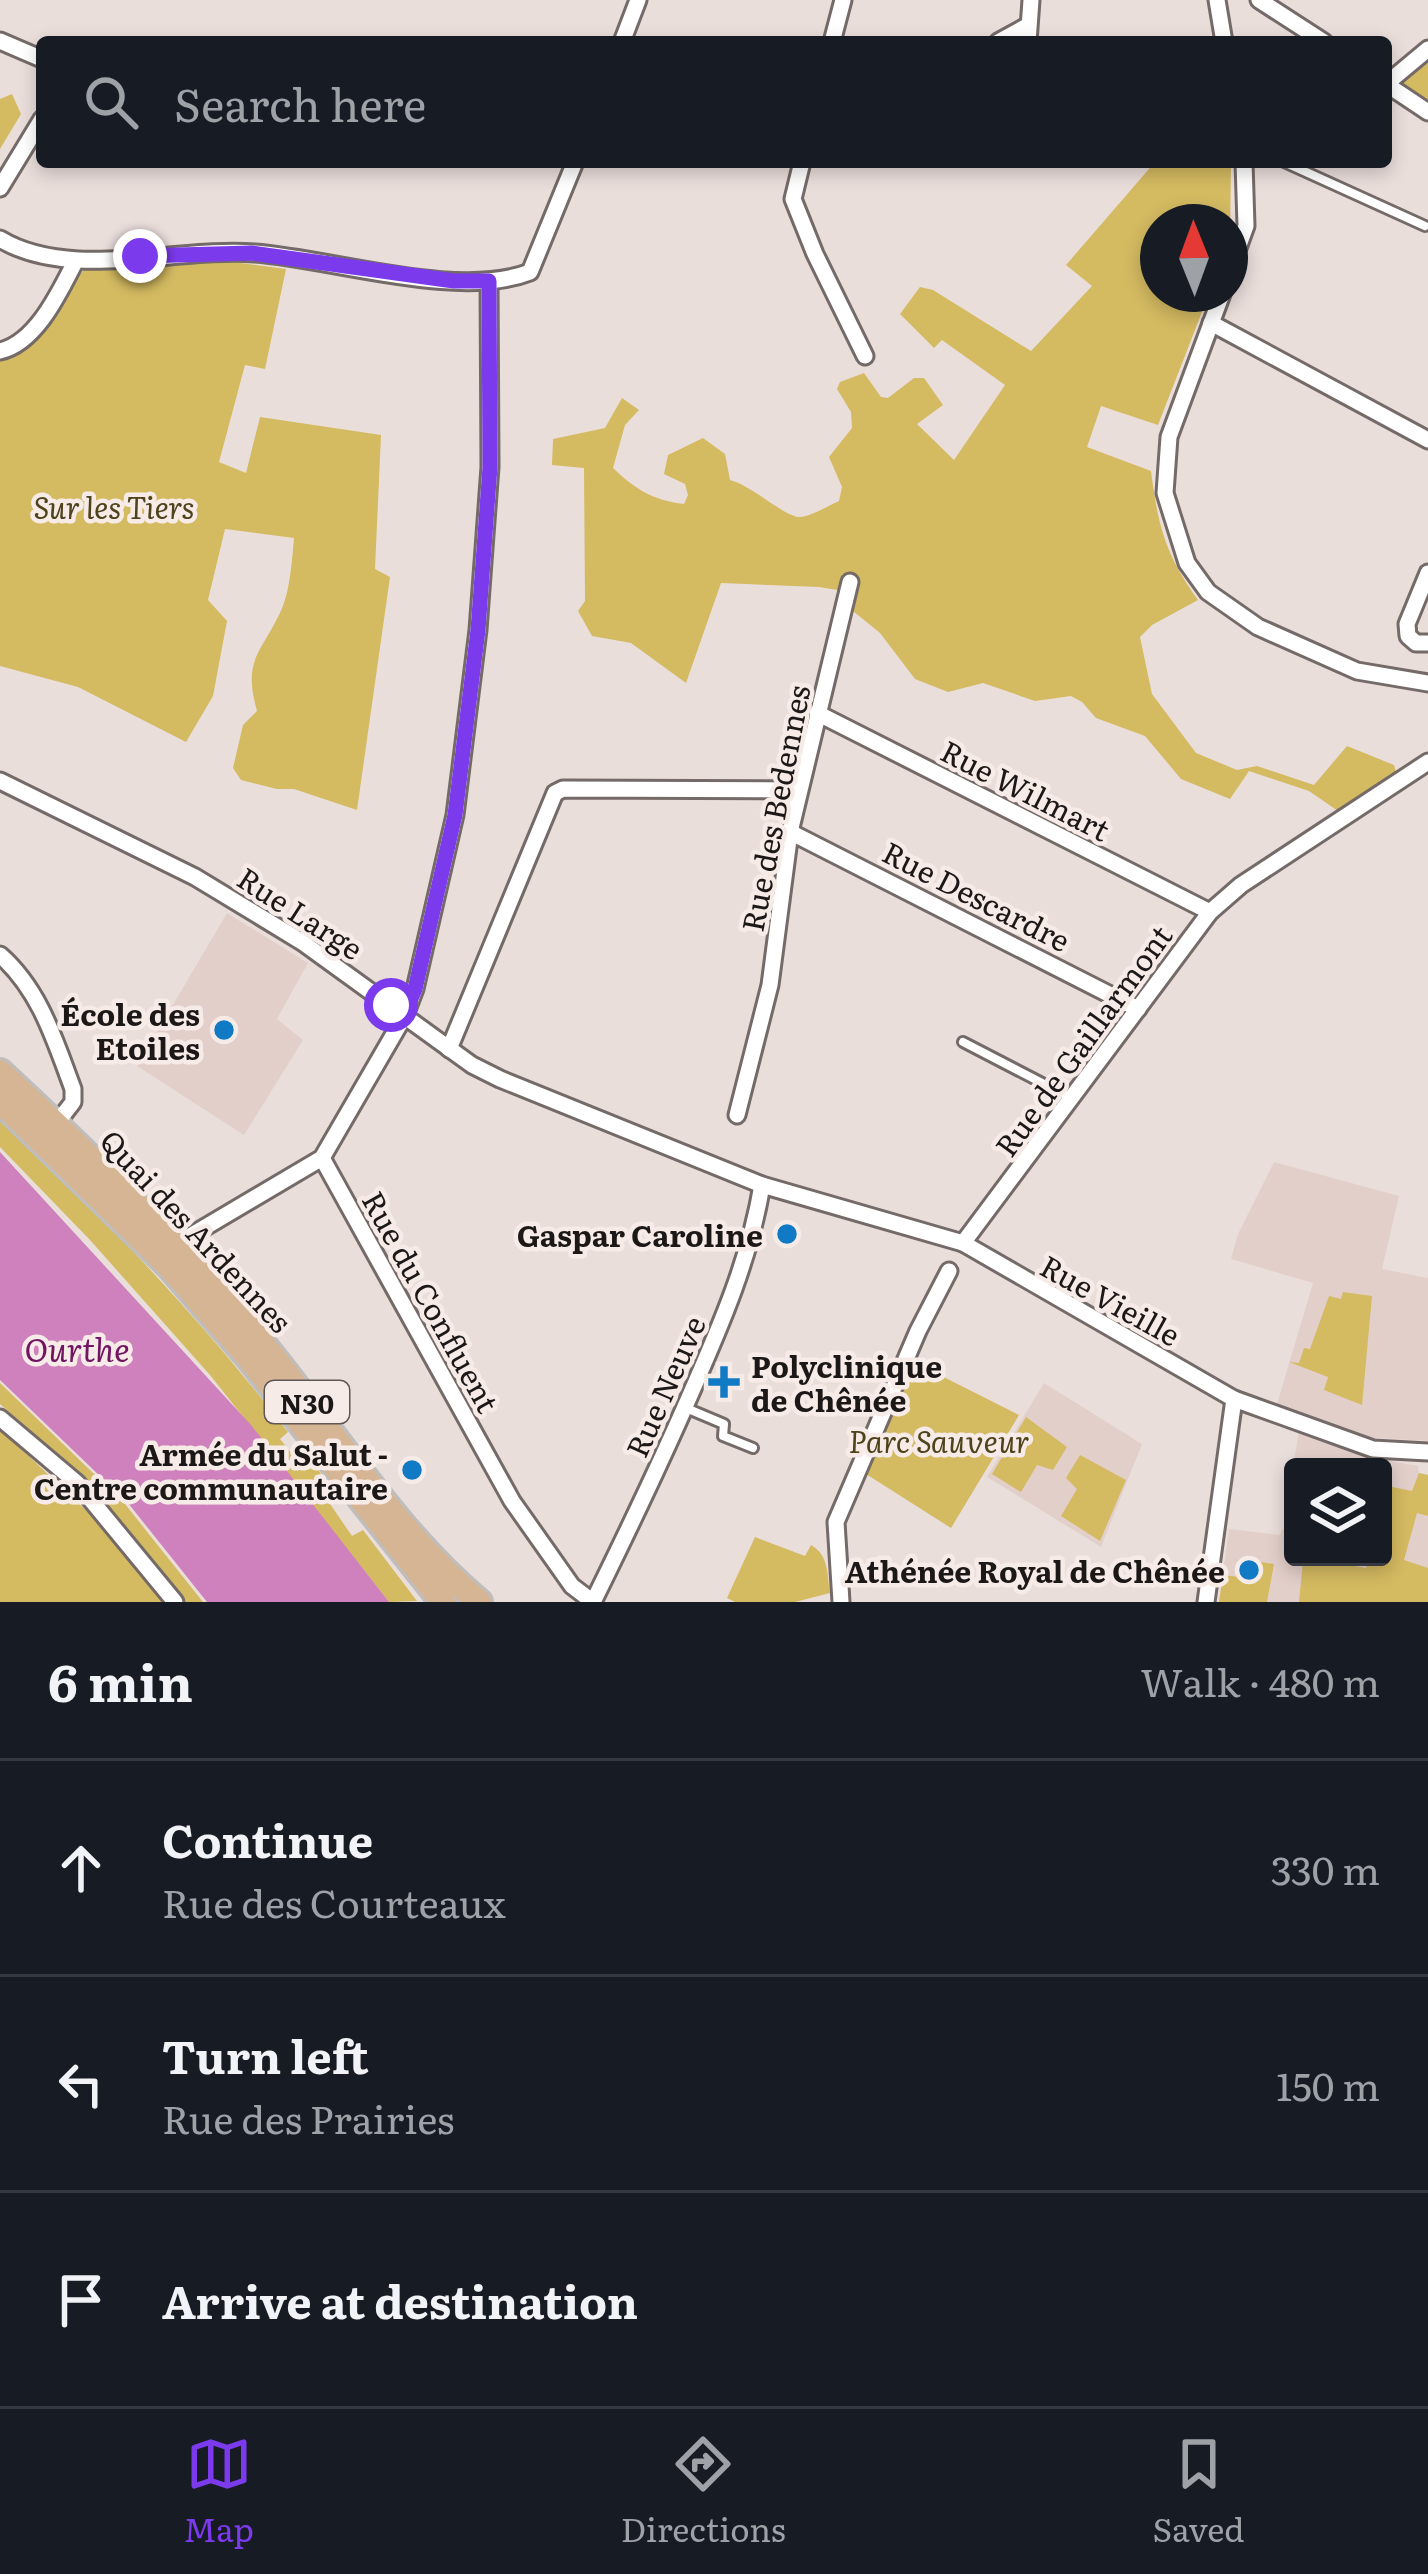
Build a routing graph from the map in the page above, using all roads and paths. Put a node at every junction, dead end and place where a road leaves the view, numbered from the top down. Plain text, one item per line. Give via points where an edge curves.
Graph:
1 (638, 0) edge
2 (843, 0) edge
3 (1031, 0) edge
4 (1217, 0) edge
5 (1259, 0) edge
6 (1027, 34) edge
7 (624, 36) edge
8 (834, 36) edge
9 (1223, 36) edge
10 (1315, 36) edge
11 (0, 41) edge
12 (1428, 49) edge
13 (36, 56) edge
14 (1392, 79) edge
15 (1392, 88) edge
16 (1428, 112) edge
17 (36, 128) edge
18 (573, 168) edge
19 (801, 168) edge
20 (1244, 168) edge
21 (1297, 168) edge
22 (0, 188) edge
23 (1245, 204) edge
24 (1425, 226) dead end
25 (0, 239) edge
26 (75, 262) junction
27 (489, 281) junction
28 (1215, 312) edge
29 (1211, 323) junction
30 (0, 351) edge
31 (865, 356) dead end
32 (1428, 440) edge
33 (1428, 573) edge
34 (850, 582) dead end
35 (1428, 643) edge
36 (1428, 682) edge
37 (818, 713) junction
38 (1428, 762) edge
39 (0, 781) edge
40 (799, 790) junction
41 (790, 832) junction
42 (1210, 912) junction
43 (0, 956) edge
44 (1138, 1009) junction
45 (404, 1015) junction
46 (963, 1042) dead end
47 (449, 1048) junction
48 (0, 1072) edge
49 (1073, 1099) junction
50 (0, 1101) edge
51 (737, 1115) dead end
52 (56, 1124) junction
53 (322, 1158) junction
54 (763, 1185) junction
55 (963, 1243) junction
56 (175, 1246) junction
57 (949, 1271) dead end
58 (1234, 1399) junction
59 (685, 1407) junction
60 (0, 1418) edge
61 (753, 1448) dead end
62 (1428, 1452) edge
63 (175, 1602) edge
64 (443, 1602) edge
65 (479, 1602) edge
66 (593, 1602) edge
67 (841, 1602) edge
68 (1206, 1602) edge

1 - 7 street
2 - 8 street
3 - 6 street
4 - 9 street
5 - 10 street
11 - 13 street
12 - 14 street
15 - 16 street
17 - 22 street
18 - 27 street via 530,272
19 - 31 street via 793,199
20 - 23 street
21 - 24 lane
25 - 26 street
26 - 27 street via 251,253
26 - 30 street via 32,330
27 - 45 street via 490,467 478,630 455,815
28 - 29 street
29 - 32 street
29 - 36 street via 1171,430 1164,483 1187,563 1208,592 1258,627 1357,671
33 - 35 street via 1407,623 1408,636
34 - 37 street, Rue des Bedennes
37 - 40 street, Rue des Bedennes
37 - 42 street, Rue Wilmart
38 - 42 street, Rue de Gaillarmont
39 - 45 street, Rue Large via 195,877
40 - 41 street, Rue des Bedennes
40 - 47 street via 555,793
41 - 44 street, Rue Descardre
41 - 51 street, Rue des Bedennes via 770,985
42 - 44 street, Rue de Gaillarmont
43 - 52 street via 43,1012 73,1089
44 - 49 street, Rue de Gaillarmont
45 - 47 street, Rue Large
45 - 53 street
46 - 49 lane
47 - 54 street, Rue Large via 519,1087
48 - 52 main road, Quai des Ardennes / N30
49 - 55 street, Rue de Gaillarmont
50 - 64 main road, Quai des Ardennes / N30 via 169,1266
52 - 56 main road, Quai des Ardennes / N30
53 - 56 street
53 - 66 street, Rue du Confluent via 512,1501 572,1586
54 - 55 street
54 - 59 street, Rue Neuve via 734,1291
55 - 58 street, Rue Vieille
56 - 65 main road, Quai des Ardennes / N30 via 261,1342 433,1564
57 - 67 street via 836,1522
58 - 62 street, Rue Vieille via 1373,1449
58 - 68 street
59 - 61 lane
59 - 66 street, Rue Neuve
60 - 63 street via 77,1483

